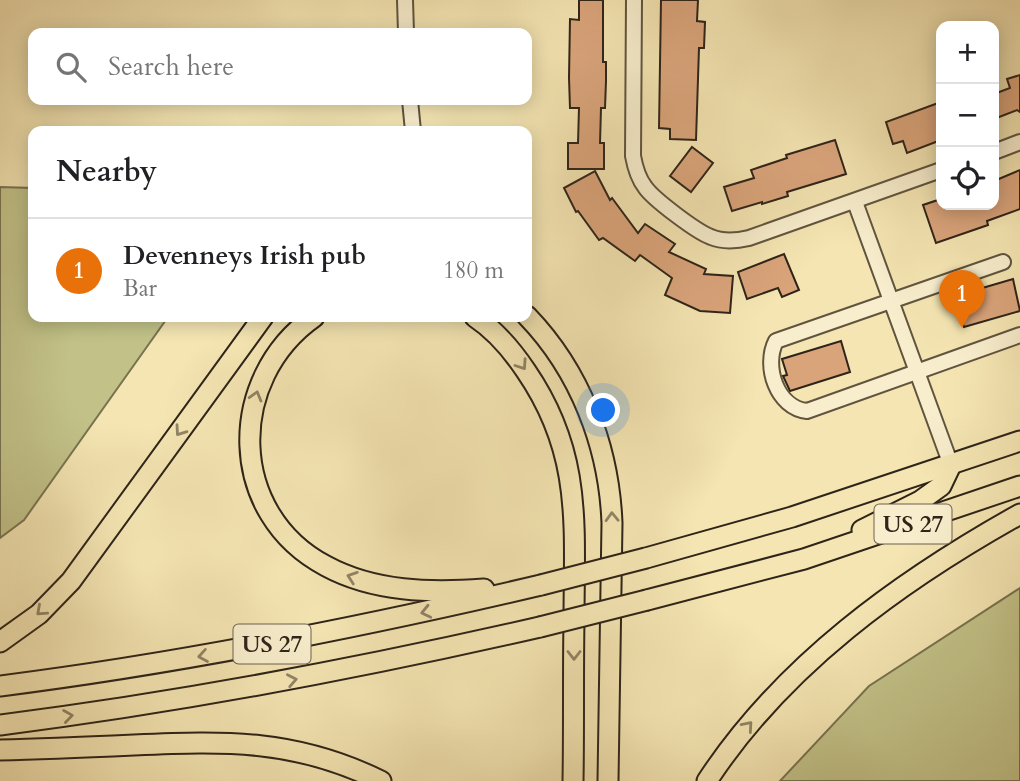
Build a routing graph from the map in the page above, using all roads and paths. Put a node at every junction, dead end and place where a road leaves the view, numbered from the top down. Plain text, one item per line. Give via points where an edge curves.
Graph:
1 (405, 0) edge
2 (634, 0) edge
3 (406, 28) edge
4 (410, 105) edge
5 (413, 126) edge
6 (1020, 142) edge
7 (999, 150) edge
8 (936, 172) edge
9 (855, 202) junction
10 (1003, 262) dead end
11 (891, 302) junction
12 (259, 322) edge
13 (308, 322) edge
14 (480, 322) edge
15 (532, 322) edge
16 (1020, 335) edge
17 (917, 373) junction
18 (1020, 441) edge
19 (951, 465) junction
20 (1020, 486) edge
21 (1020, 514) edge
22 (804, 559) junction
23 (541, 585) junction
24 (0, 642) edge
25 (0, 686) edge
26 (0, 725) edge
27 (0, 750) edge
28 (381, 781) edge
29 (573, 781) edge
30 (608, 781) edge
31 (707, 781) edge

1 - 3 street
2 - 9 street via 633,156 649,193 701,233 724,240 749,238
4 - 5 street
6 - 7 street
8 - 9 street
9 - 11 street
10 - 11 street
11 - 17 street
11 - 17 street via 776,341 771,360 777,388 792,407 807,411
12 -> 24 highway via 71,581 39,614
23 -> 13 highway via 445,591 370,583 326,566 283,531 256,482 249,438 251,414 257,390 278,351
14 -> 29 highway via 513,352 536,387 555,423 569,467 575,523
30 -> 15 highway via 612,523 607,474 595,426 578,387
16 - 17 street
17 - 19 street
18 - 19 highway, US 27
19 - 22 highway via 941,486 920,501
19 - 23 highway, US 27, bridge via 792,517
20 - 22 highway, US 27
31 -> 21 highway via 765,706 818,654 913,581
26 -> 22 highway, US 27, bridge via 128,708 421,654
23 -> 25 highway, US 27 via 272,644
27 - 28 highway via 253,744 330,759

